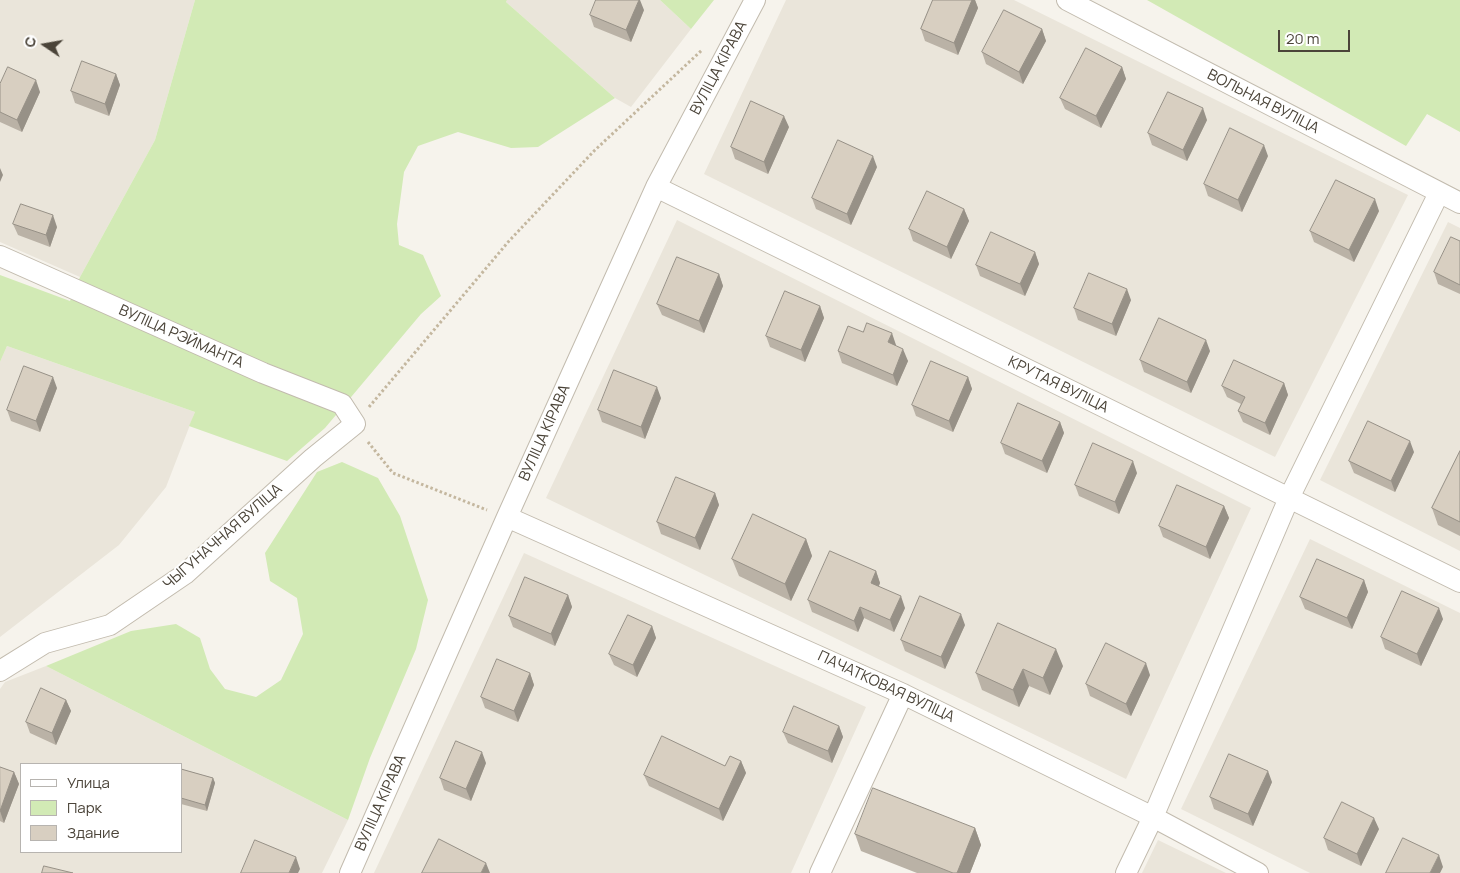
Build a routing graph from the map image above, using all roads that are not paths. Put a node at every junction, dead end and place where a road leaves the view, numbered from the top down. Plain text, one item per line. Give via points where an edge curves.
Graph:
1 (755, 0) edge
2 (1067, 0) edge
3 (656, 187) junction
4 (1439, 193) junction
5 (1460, 203) edge
6 (0, 256) edge
7 (355, 424) joint
8 (1289, 498) junction
9 (506, 517) junction
10 (1460, 582) edge
11 (0, 671) edge
12 (903, 694) junction
13 (1153, 817) junction
14 (350, 873) edge
15 (820, 873) edge
16 (1126, 873) edge
17 (1258, 873) edge

1 - 3 street, ВУЛІЦА КІРАВА
2 - 4 street, ВОЛЬНАЯ ВУЛІЦА
3 - 8 street, КРУТАЯ ВУЛІЦА
3 - 9 street, ВУЛІЦА КІРАВА
4 - 5 street, ВОЛЬНАЯ ВУЛІЦА
4 - 8 street
6 - 7 street, ВУЛІЦА РЭЙМАНТА via 263,373 342,404
7 - 11 street, ЧЫГУНАЧНАЯ ВУЛІЦА via 185,574 110,625 45,643
8 - 10 street, КРУТАЯ ВУЛІЦА
8 - 13 street
9 - 12 street, ПАЧАТКОВАЯ ВУЛІЦА
9 - 14 street, ВУЛІЦА КІРАВА
12 - 13 street, ПАЧАТКОВАЯ ВУЛІЦА
12 - 15 street
13 - 16 street
13 - 17 street, ПАЧАТКОВАЯ ВУЛІЦА

